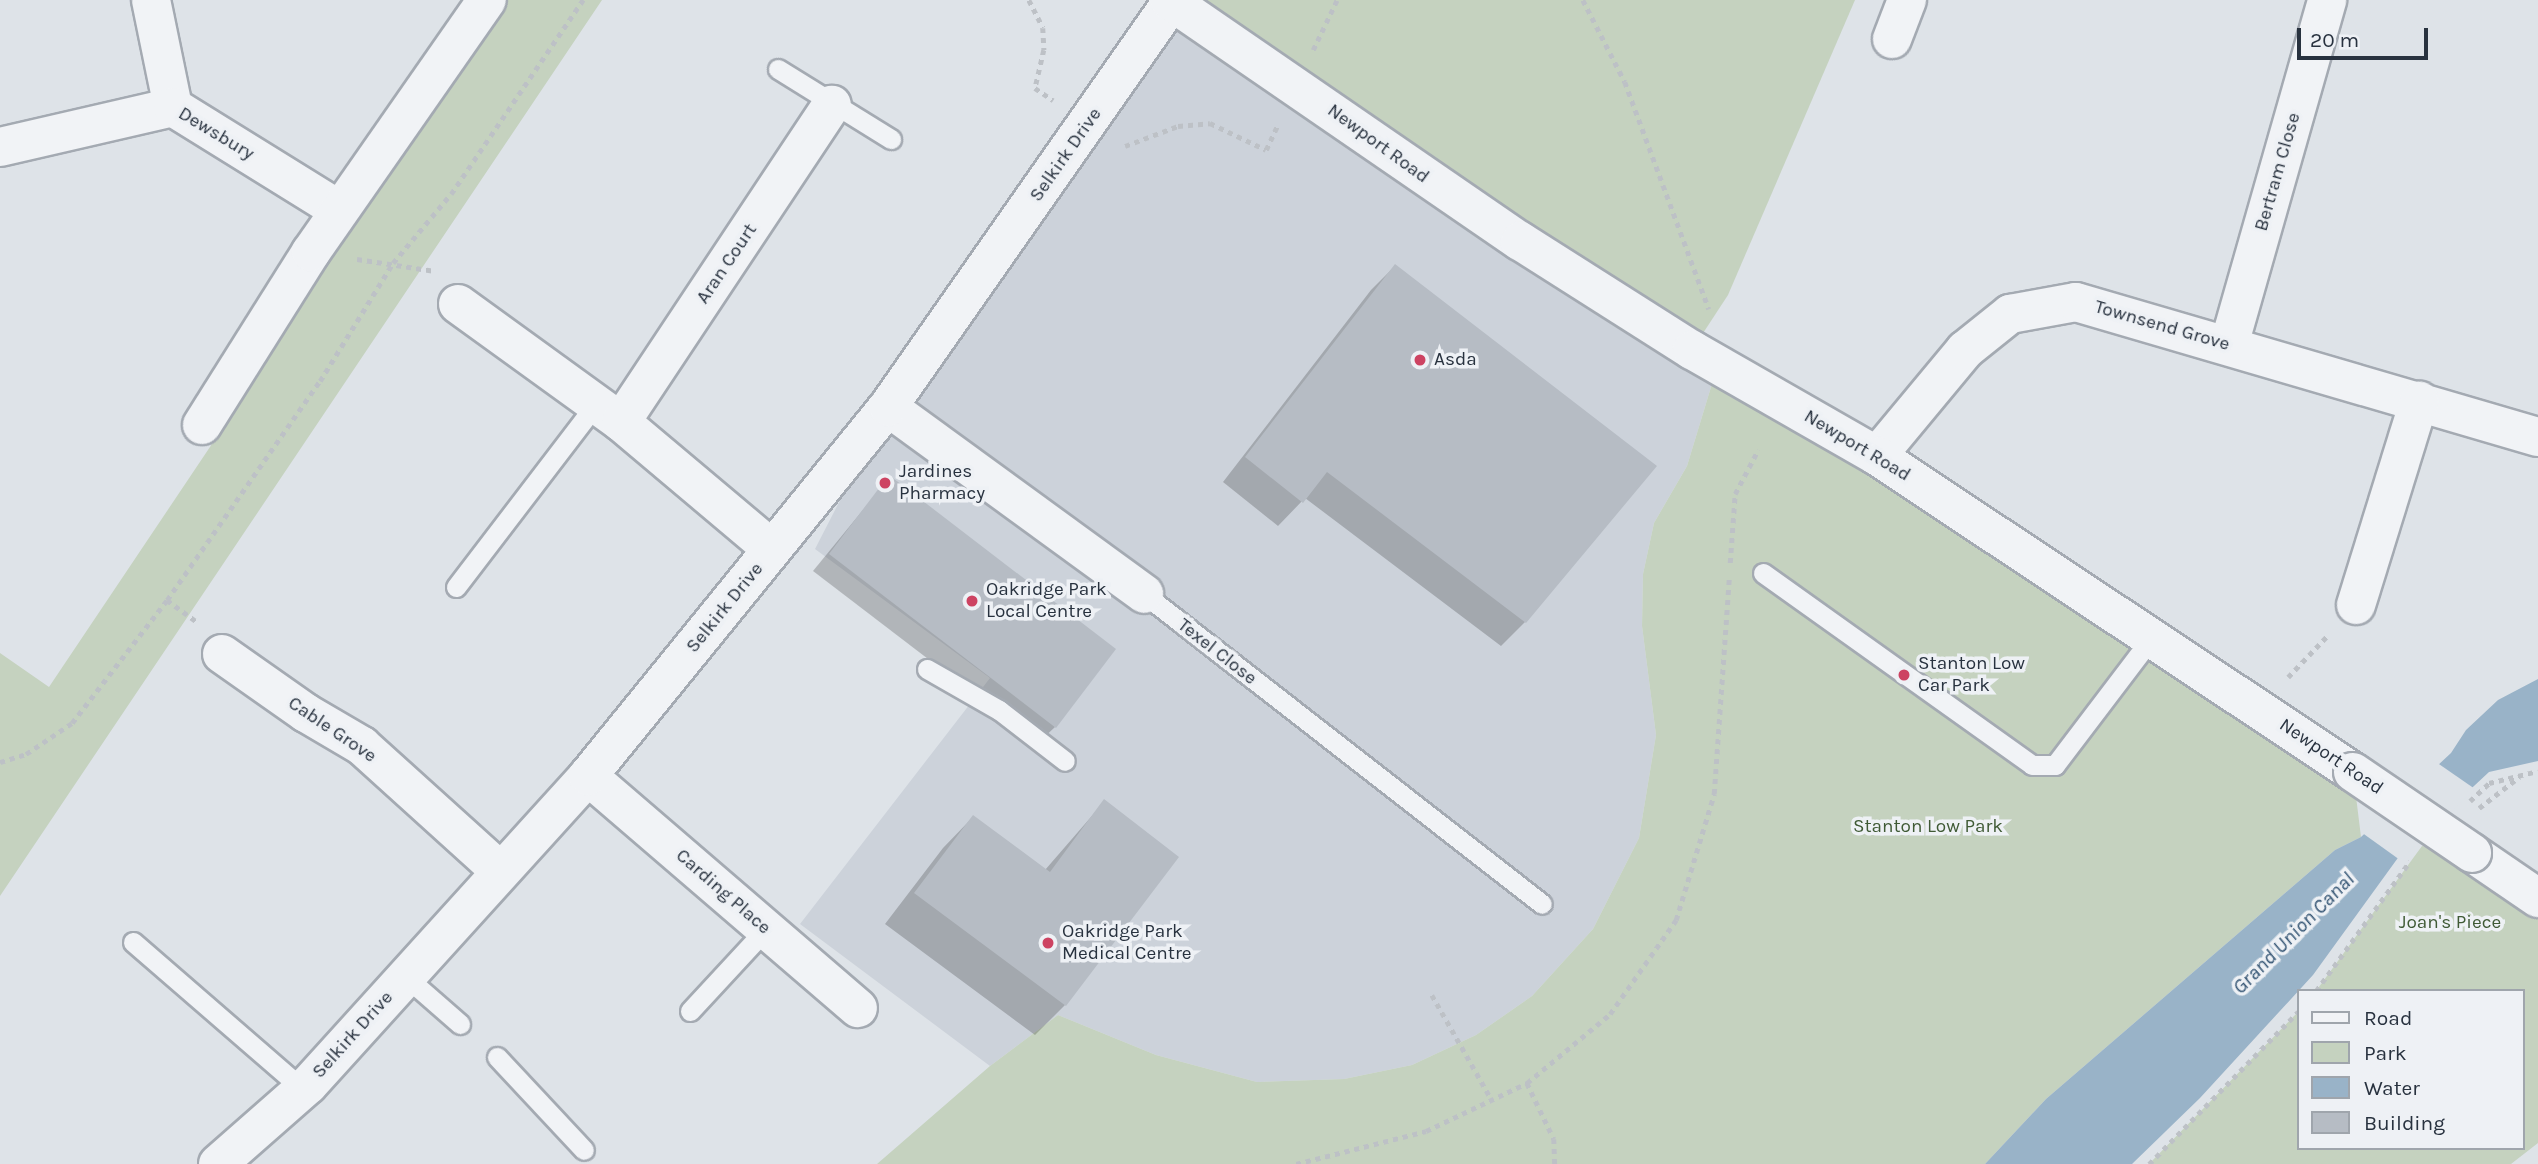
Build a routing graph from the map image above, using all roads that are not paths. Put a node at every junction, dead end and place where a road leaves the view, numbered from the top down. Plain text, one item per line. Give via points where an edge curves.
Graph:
1 (150, 0) edge
2 (487, 0) edge
3 (1908, 0) edge
4 (2327, 0) edge
5 (1172, 1) edge
6 (1892, 39) dead end
7 (778, 69) dead end
8 (832, 105) junction
9 (173, 107) junction
10 (891, 139) dead end
11 (0, 147) edge
12 (339, 210) junction
13 (458, 304) road end
14 (2229, 345) junction
15 (2419, 401) junction
16 (888, 407) junction
17 (608, 414) junction
18 (202, 425) dead end
19 (2538, 437) edge
20 (1877, 456) junction
21 (772, 549) junction
22 (1763, 573) dead end
23 (456, 587) dead end
24 (1144, 594) joint
25 (2356, 605) road end
26 (2153, 636) junction
27 (222, 654) dead end
28 (927, 669) dead end
29 (1065, 761) dead end
30 (588, 776) junction
31 (499, 870) junction
32 (2538, 898) edge
33 (1542, 904) dead end
34 (766, 929) junction
35 (133, 942) dead end
36 (405, 976) junction
37 (858, 1008) dead end
38 (690, 1011) dead end
39 (460, 1024) dead end
40 (497, 1057) dead end
41 (303, 1089) junction
42 (584, 1150) dead end
43 (218, 1164) edge

1 - 9 street
2 - 12 street
3 - 6 street
4 - 14 street, Bertram Close
5 - 16 street, Selkirk Drive
5 - 20 street, Newport Road via 1415,172 1692,350
7 - 8 lane
8 - 10 lane
8 - 17 street, Aran Court
9 - 11 street, Dewsbury
9 - 12 street, Dewsbury
12 - 18 street
13 - 17 street
14 - 15 street, Townsend Grove
14 - 20 street, Townsend Grove via 2076,302 2010,314 1965,350
15 - 19 street, Townsend Grove
15 - 25 street
16 - 21 street, Selkirk Drive
16 - 24 street, Texel Close
17 - 21 street
17 - 23 lane
20 - 26 street, Newport Road
21 - 30 street, Selkirk Drive
22 - 26 lane via 2032,765 2054,765
24 - 33 lane, Texel Close
26 - 32 street, Newport Road, bridge
27 - 31 street, Cable Grove via 362,746
28 - 29 lane via 999,710
30 - 31 street, Selkirk Drive
30 - 34 street, Carding Place
31 - 36 street, Selkirk Drive
34 - 37 street, Carding Place
34 - 38 lane
35 - 41 lane
36 - 39 lane
36 - 41 street, Selkirk Drive
40 - 42 lane
41 - 43 street, Selkirk Drive

